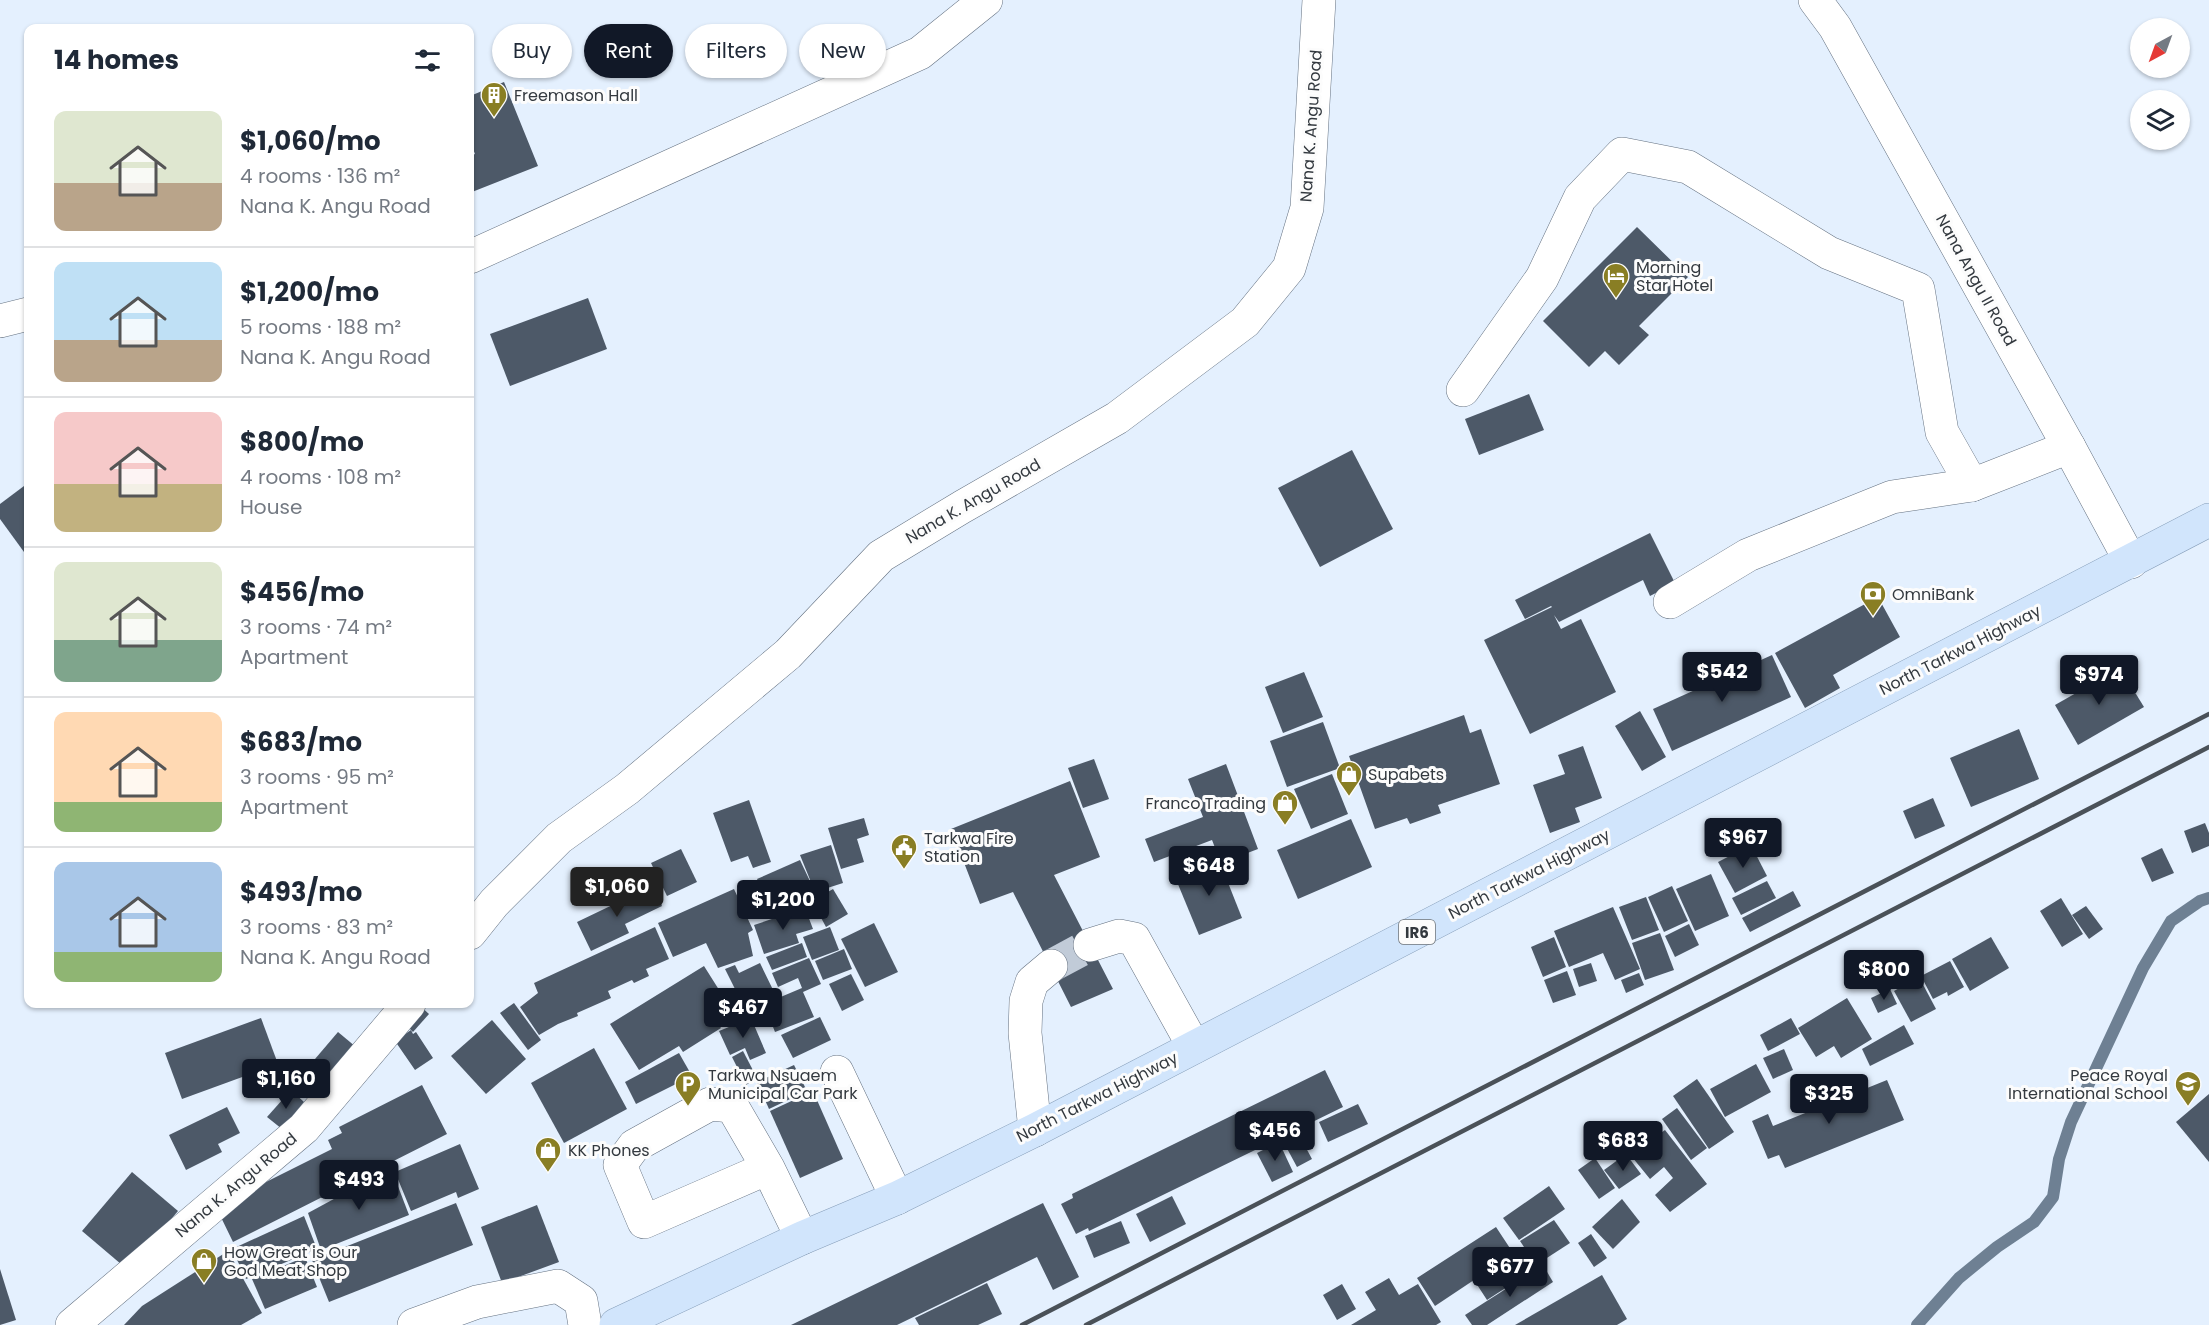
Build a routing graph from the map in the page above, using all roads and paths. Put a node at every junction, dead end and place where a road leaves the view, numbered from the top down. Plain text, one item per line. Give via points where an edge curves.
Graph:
1 (986, 0) edge
2 (1318, 0) edge
3 (1815, 0) edge
4 (474, 255) edge
5 (24, 315) edge
6 (0, 321) edge
7 (1463, 390) dead end
8 (2069, 447) junction
9 (1972, 485) junction
10 (2209, 520) edge
11 (2131, 562) junction
12 (1670, 602) dead end
13 (474, 928) edge
14 (1090, 945) tunnel mouth
15 (1051, 966) tunnel mouth
16 (406, 1008) edge
17 (1194, 1047) junction
18 (837, 1072) dead end
19 (1035, 1130) junction
20 (768, 1168) dead end
21 (897, 1198) junction
22 (802, 1238) junction
23 (72, 1325) edge
24 (414, 1325) edge
25 (585, 1325) edge
26 (615, 1325) edge

1 - 4 street via 920,53
2 - 13 street, Nana K. Angu Road via 1307,208 1289,268 1245,322 1117,418 881,556 788,654 627,789 559,838
3 - 8 street, Nana Angu II Road via 1836,27
5 - 6 street
7 - 9 street via 1542,278 1580,198 1622,154 1688,167 1829,253 1917,289 1942,432
8 - 9 street
8 - 11 street, Nana Angu II Road
9 - 12 street via 1892,497 1748,555
10 - 11 main road, North Tarkwa Highway / IR6
11 - 17 main road, North Tarkwa Highway / IR6
14 - 17 street via 1119,936 1134,939
15 - 19 street via 1032,982 1026,1001 1024,1033
16 - 23 street, Nana K. Angu Road via 304,1128
17 - 19 main road, North Tarkwa Highway / IR6
18 - 21 street
19 - 21 main road, North Tarkwa Highway / IR6
20 - 22 street
21 - 22 main road, North Tarkwa Highway / IR6
22 - 26 main road, North Tarkwa Highway / IR6
24 - 25 street via 477,1302 558,1286 581,1301

